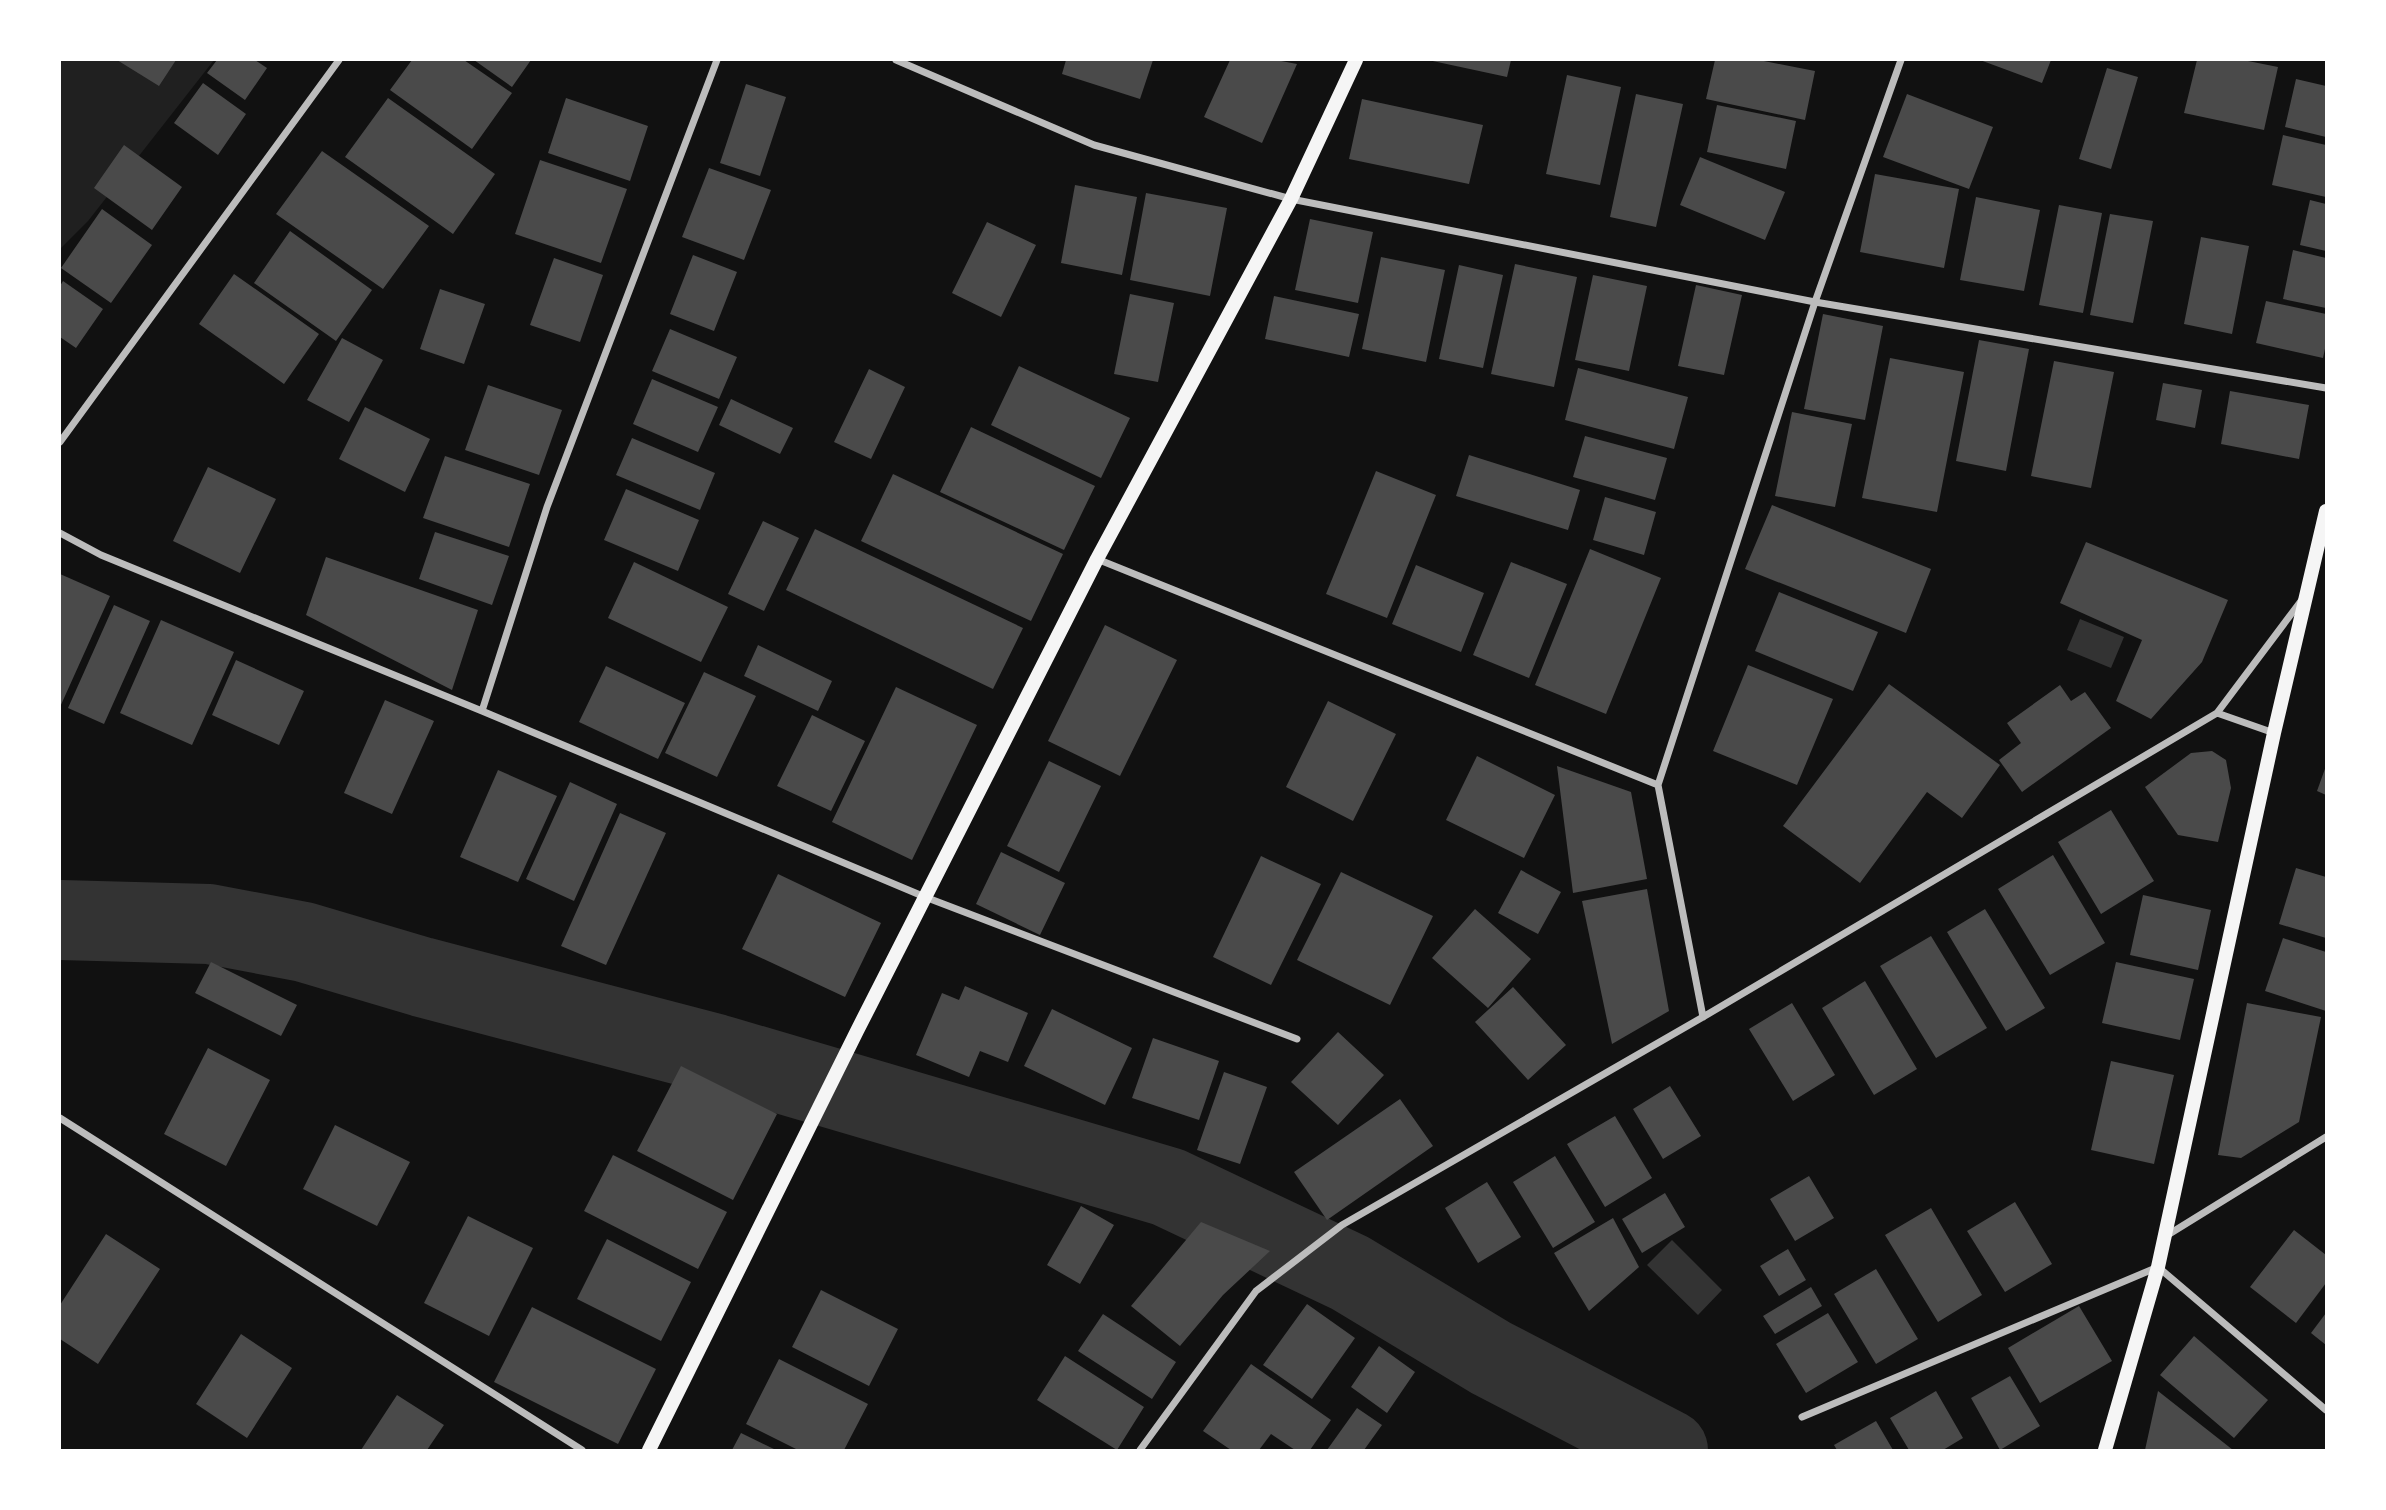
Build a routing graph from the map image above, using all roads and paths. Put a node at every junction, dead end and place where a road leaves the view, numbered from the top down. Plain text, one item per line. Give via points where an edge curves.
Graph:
1 (339, 60) edge
2 (717, 60) edge
3 (897, 60) edge
4 (1356, 60) edge
5 (1901, 60) edge
6 (1291, 199) junction
7 (1815, 302) junction
8 (2326, 388) edge
9 (60, 442) edge
10 (2326, 511) edge
11 (60, 533) edge
12 (1097, 559) junction
13 (2307, 593) junction
14 (482, 711) junction
15 (2217, 713) junction
16 (2274, 733) junction
17 (1658, 785) junction
18 (925, 897) junction
19 (1703, 1017) junction
20 (1297, 1039) dead end
21 (60, 1118) edge
22 (2326, 1138) edge
23 (2164, 1237) junction
24 (2158, 1266) junction
25 (2326, 1410) edge
26 (1802, 1418) dead end
27 (582, 1451) edge
28 (649, 1451) edge
29 (1140, 1451) edge
30 (2105, 1451) edge

1 - 9 street
2 - 14 street via 547,507
3 - 6 street via 1094,145
4 - 6 main road
5 - 7 street
6 - 7 street
6 - 12 main road
7 - 8 street
7 - 17 street
10 - 13 main road
11 - 14 street via 101,555
12 - 17 street
12 - 18 main road
13 - 15 street
13 - 16 main road
14 - 18 street
15 - 16 street
15 - 19 street
16 - 23 main road
17 - 19 street
18 - 20 street
18 - 28 main road
19 - 29 street via 1342,1225 1256,1291
21 - 27 street
22 - 23 street
23 - 24 main road
24 - 25 street
24 - 26 street
24 - 30 main road

